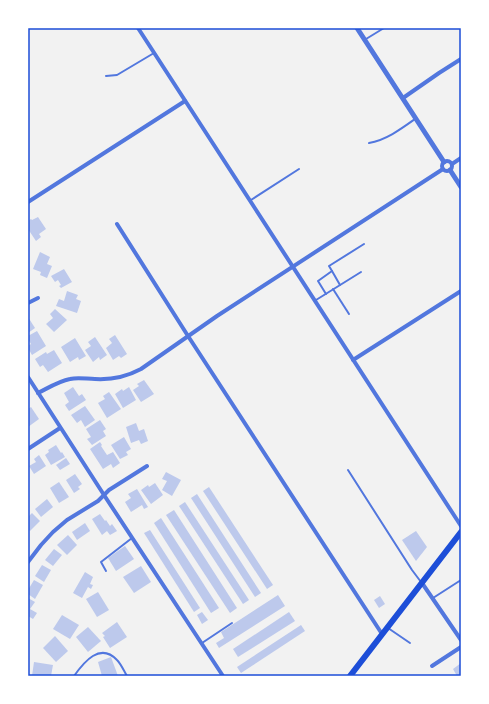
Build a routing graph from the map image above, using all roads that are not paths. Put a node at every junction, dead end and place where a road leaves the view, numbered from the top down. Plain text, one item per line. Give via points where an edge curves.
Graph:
1 (138, 28) edge
2 (357, 28) edge
3 (384, 28) edge
4 (365, 40) junction
5 (154, 53) junction
6 (461, 59) edge
7 (106, 76) dead end
8 (403, 98) junction
9 (185, 101) junction
10 (416, 118) junction
11 (369, 143) dead end
12 (461, 158) edge
13 (444, 162) junction
14 (452, 164) junction
15 (299, 168) dead end
16 (443, 169) junction
17 (450, 170) junction
18 (461, 187) edge
19 (250, 200) junction
20 (28, 202) edge
21 (117, 224) dead end
22 (364, 244) dead end
23 (293, 267) junction
24 (332, 271) junction
25 (361, 272) dead end
26 (340, 285) junction
27 (333, 290) junction
28 (461, 291) edge
29 (326, 294) junction
30 (38, 298) dead end
31 (315, 301) junction
32 (28, 303) edge
33 (349, 314) dead end
34 (188, 336) junction
35 (353, 360) junction
36 (28, 377) edge
37 (38, 393) junction
38 (60, 428) junction
39 (28, 449) edge
40 (146, 466) dead end
41 (348, 470) dead end
42 (104, 495) junction
43 (461, 526) edge
44 (461, 532) edge
45 (132, 538) junction
46 (28, 562) edge
47 (106, 571) dead end
48 (461, 580) edge
49 (422, 582) junction
50 (433, 598) junction
51 (232, 623) dead end
52 (388, 627) junction
53 (382, 634) junction
54 (461, 640) edge
55 (202, 643) junction
56 (410, 643) dead end
57 (461, 647) edge
58 (432, 666) dead end
59 (74, 676) edge
60 (127, 676) edge
61 (225, 676) edge
62 (350, 676) edge

1 - 5 street
2 - 4 street
3 - 4 lane
4 - 8 street
5 - 7 lane via 117,75
5 - 9 street
6 - 8 street
8 - 10 street
9 - 19 street
9 - 20 street
10 - 11 lane via 383,139
10 - 13 street
12 - 14 street
13 - 14 street
13 - 16 street
14 - 17 street
15 - 19 lane
16 - 17 street
16 - 23 street
17 - 18 street
19 - 23 street
21 - 34 street
22 - 24 lane via 329,266
23 - 31 street
23 - 34 street
24 - 26 lane
24 - 29 lane via 318,281
25 - 26 lane
26 - 27 lane
27 - 29 lane
27 - 33 lane
28 - 35 street
29 - 31 lane
30 - 32 street
31 - 35 street
34 - 37 street via 131,374 111,379 69,379
34 - 53 street
35 - 43 street
36 - 37 street
37 - 38 street
38 - 39 street
38 - 42 street
40 - 42 street
41 - 49 lane
42 - 45 street
42 - 46 street via 53,532
44 - 49 main road
45 - 47 lane via 101,562
45 - 55 street
48 - 50 lane
49 - 50 street
49 - 52 main road
50 - 54 street
51 - 55 lane
52 - 53 main road
52 - 56 lane
53 - 62 main road
55 - 61 street
57 - 58 street
59 - 60 lane via 94,654 105,653 119,661

